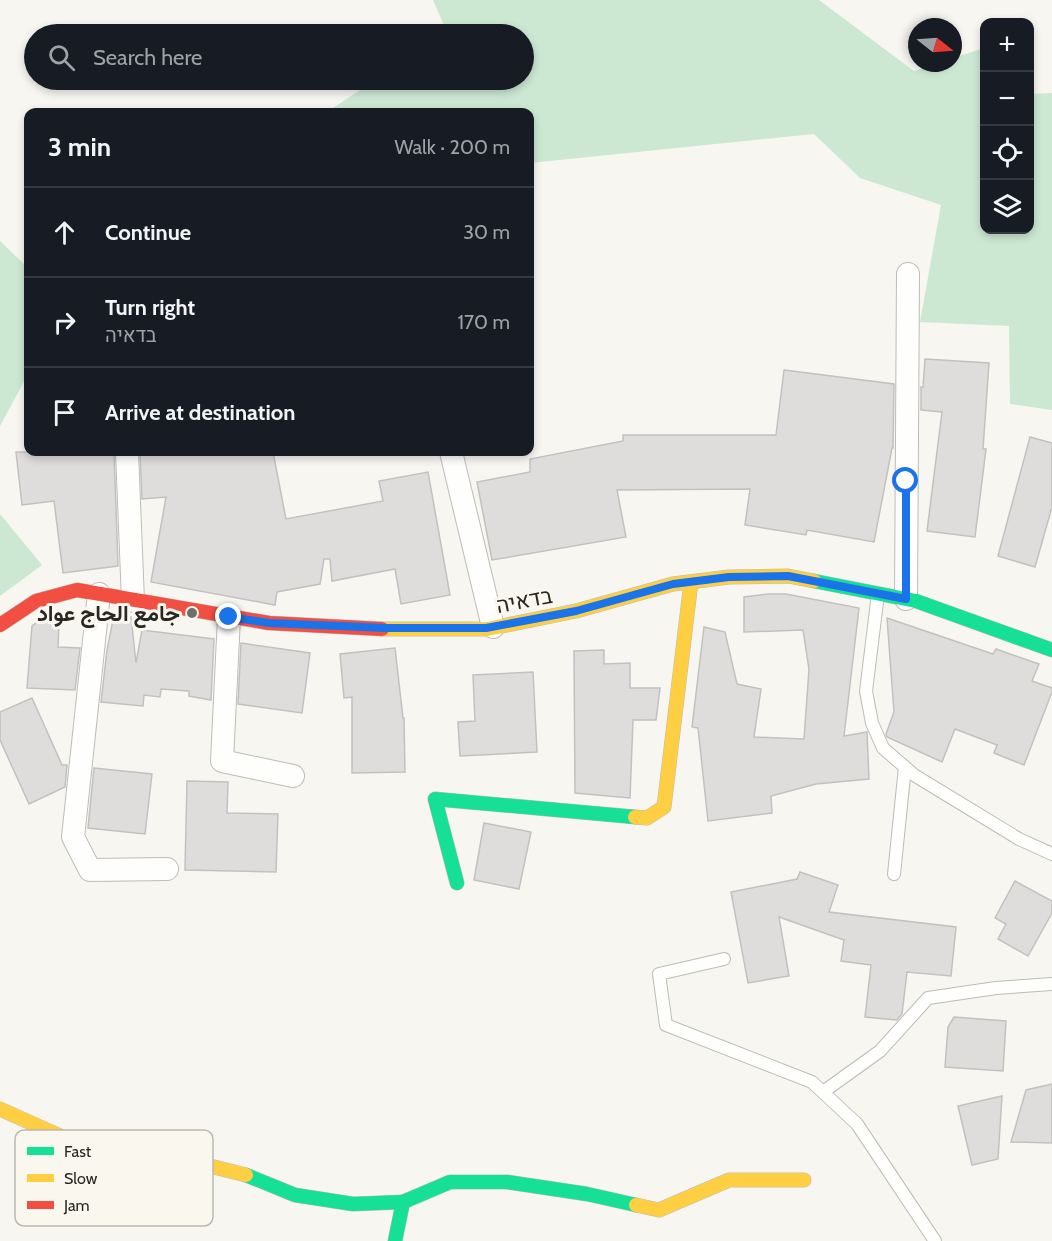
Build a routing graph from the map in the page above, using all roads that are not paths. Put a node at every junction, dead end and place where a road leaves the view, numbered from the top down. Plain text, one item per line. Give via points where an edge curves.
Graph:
1 (908, 274) dead end
2 (127, 456) edge
3 (452, 456) edge
4 (691, 582) junction
5 (878, 593) junction
6 (99, 594) junction
7 (906, 599) junction
8 (133, 601) junction
9 (229, 617) junction
10 (0, 625) edge
11 (493, 627) junction
12 (1052, 650) edge
13 (905, 767) junction
14 (293, 776) dead end
15 (1052, 854) edge
16 (167, 869) dead end
17 (894, 874) dead end
18 (457, 882) dead end
19 (724, 959) dead end
20 (1052, 984) edge
21 (823, 1092) junction
22 (0, 1109) edge
23 (47, 1130) edge
24 (213, 1166) edge
25 (804, 1179) dead end
26 (403, 1202) junction
27 (395, 1241) edge
28 (935, 1241) edge

1 - 7 street
2 - 8 street
3 - 11 street
4 - 5 street, בדאיה via 788,576
4 - 11 street, בדאיה
4 - 18 street via 664,807 647,818 435,799
5 - 7 street, בדאיה
5 - 13 lane via 866,691 872,723 883,748
6 - 8 street, בדאיה
6 - 10 street, בדאיה via 77,590 36,601
6 - 16 street via 73,837 90,870
7 - 12 street, בדאיה
8 - 9 street, בדאיה
9 - 11 street, בדאיה via 373,628
9 - 14 street via 222,761
13 - 15 lane via 1019,839
13 - 17 lane
19 - 21 lane via 658,974 666,1025 812,1082
20 - 21 lane via 928,998 880,1051
21 - 28 lane via 857,1124
22 - 23 street
24 - 26 street via 296,1195 353,1204
25 - 26 street via 729,1180 659,1210 507,1182 450,1182
26 - 27 street

